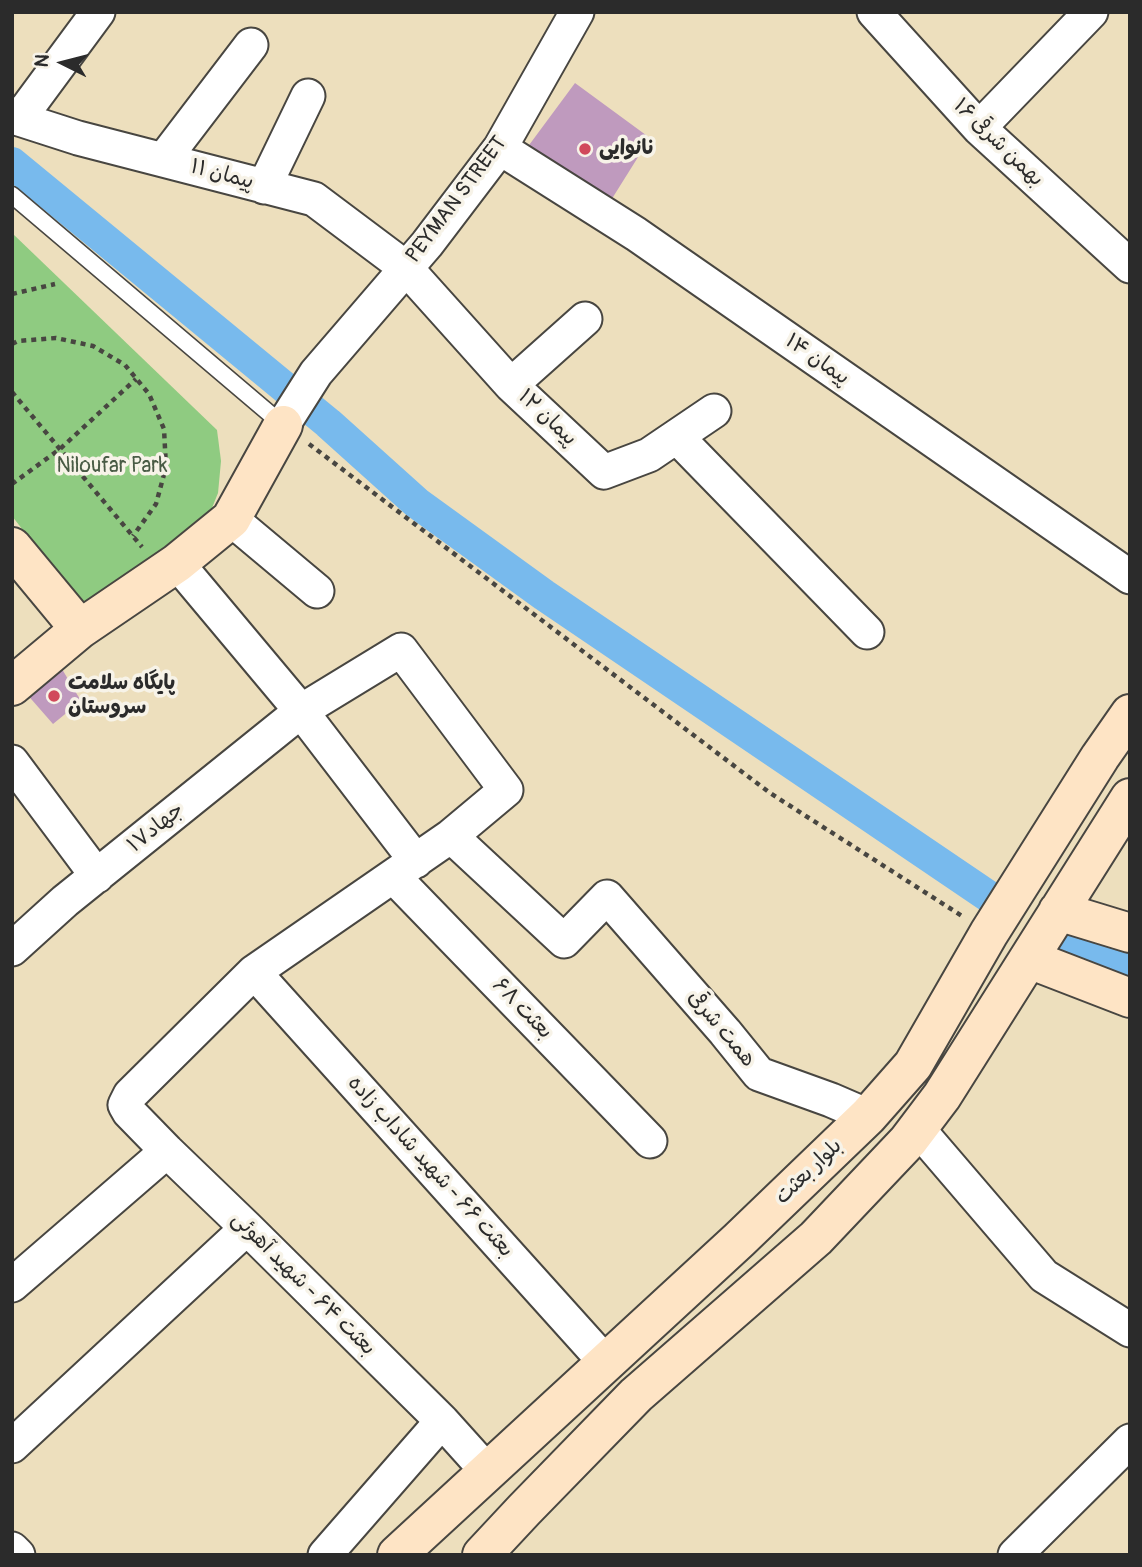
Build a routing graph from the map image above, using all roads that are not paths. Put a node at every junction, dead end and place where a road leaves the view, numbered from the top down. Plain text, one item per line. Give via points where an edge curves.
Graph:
1 (98, 12) edge
2 (577, 12) edge
3 (874, 12) edge
4 (1091, 12) edge
5 (251, 45) dead end
6 (308, 96) dead end
7 (15, 117) edge
8 (979, 128) junction
9 (500, 148) junction
10 (164, 159) junction
11 (264, 187) junction
12 (12, 195) edge
13 (1130, 266) edge
14 (406, 268) junction
15 (585, 320) dead end
16 (511, 385) junction
17 (714, 411) dead end
18 (287, 418) junction
19 (677, 437) junction
20 (231, 519) junction
21 (12, 547) edge
22 (170, 567) junction
23 (1130, 577) edge
24 (317, 591) dead end
25 (80, 629) junction
26 (867, 632) dead end
27 (12, 686) edge
28 (301, 711) junction
29 (1130, 714) edge
30 (12, 762) edge
31 (1130, 798) edge
32 (451, 836) junction
33 (405, 869) junction
34 (97, 876) junction
35 (1058, 911) junction
36 (1130, 933) edge
37 (12, 948) edge
38 (1029, 959) junction
39 (254, 972) junction
40 (1130, 998) edge
41 (868, 1116) junction
42 (918, 1129) junction
43 (650, 1141) dead end
44 (167, 1151) junction
45 (247, 1228) junction
46 (12, 1285) edge
47 (1130, 1330) edge
48 (606, 1363) junction
49 (442, 1422) junction
50 (1130, 1441) edge
51 (12, 1446) edge
52 (487, 1471) junction
53 (12, 1549) edge
54 (18, 1555) edge
55 (325, 1555) edge
56 (397, 1555) edge
57 (482, 1555) edge
58 (1015, 1555) edge

1 - 7 street
2 - 9 street, PEYMAN STREET
3 - 8 street, بهمن شرقی ۱۶
4 - 8 street
5 - 10 street
6 - 11 street
7 - 10 street, پیمان ۱۱
8 - 13 street, بهمن شرقی ۱۶
9 - 14 street, PEYMAN STREET
9 - 23 street, پیمان ۱۴ via 636,234
10 - 11 street, پیمان ۱۱
11 - 14 street, پیمان ۱۱ via 314,199
12 - 18 lane
14 - 16 street, پیمان ۱۲
14 - 18 street, PEYMAN STREET via 316,373
15 - 16 street
16 - 19 street, پیمان ۱۲ via 604,472 649,455
17 - 19 street, پیمان ۱۲
18 - 20 street
19 - 26 street
20 - 22 street
20 - 24 street
21 - 25 street
22 - 25 street
22 - 28 street, بعثت ۶۸
25 - 27 street
28 - 32 street, جهاد۱۷ via 401,650 506,790
28 - 33 street, بعثت ۶۸
28 - 34 street, جهاد۱۷
29 - 41 street, بلوار بعثت via 989,933 913,1065
30 - 34 street
31 - 35 street
32 - 33 street
32 - 41 street, همت شرقی via 564,941 607,897 759,1074
33 - 39 street
33 - 43 street, بعثت ۶۸
34 - 37 street, جهاد۱۷
35 - 36 street
35 - 38 street
38 - 40 street
38 - 42 street
39 - 44 street, بعثت ۶۴ - شهید آهوئی via 125,1105
39 - 48 street, بعثت ۶۶ - شهید شاداب زاده
41 - 48 street, بلوار بعثت
42 - 47 street via 1044,1276
42 - 57 street via 816,1238 636,1395
44 - 45 street, بعثت ۶۴ - شهید آهوئی
44 - 46 street
45 - 49 street, بعثت ۶۴ - شهید آهوئی
45 - 51 street
48 - 52 street, بلوار بعثت
49 - 52 street, بعثت ۶۴ - شهید آهوئی
49 - 55 street
50 - 58 street
52 - 56 street, بلوار بعثت
53 - 54 street

